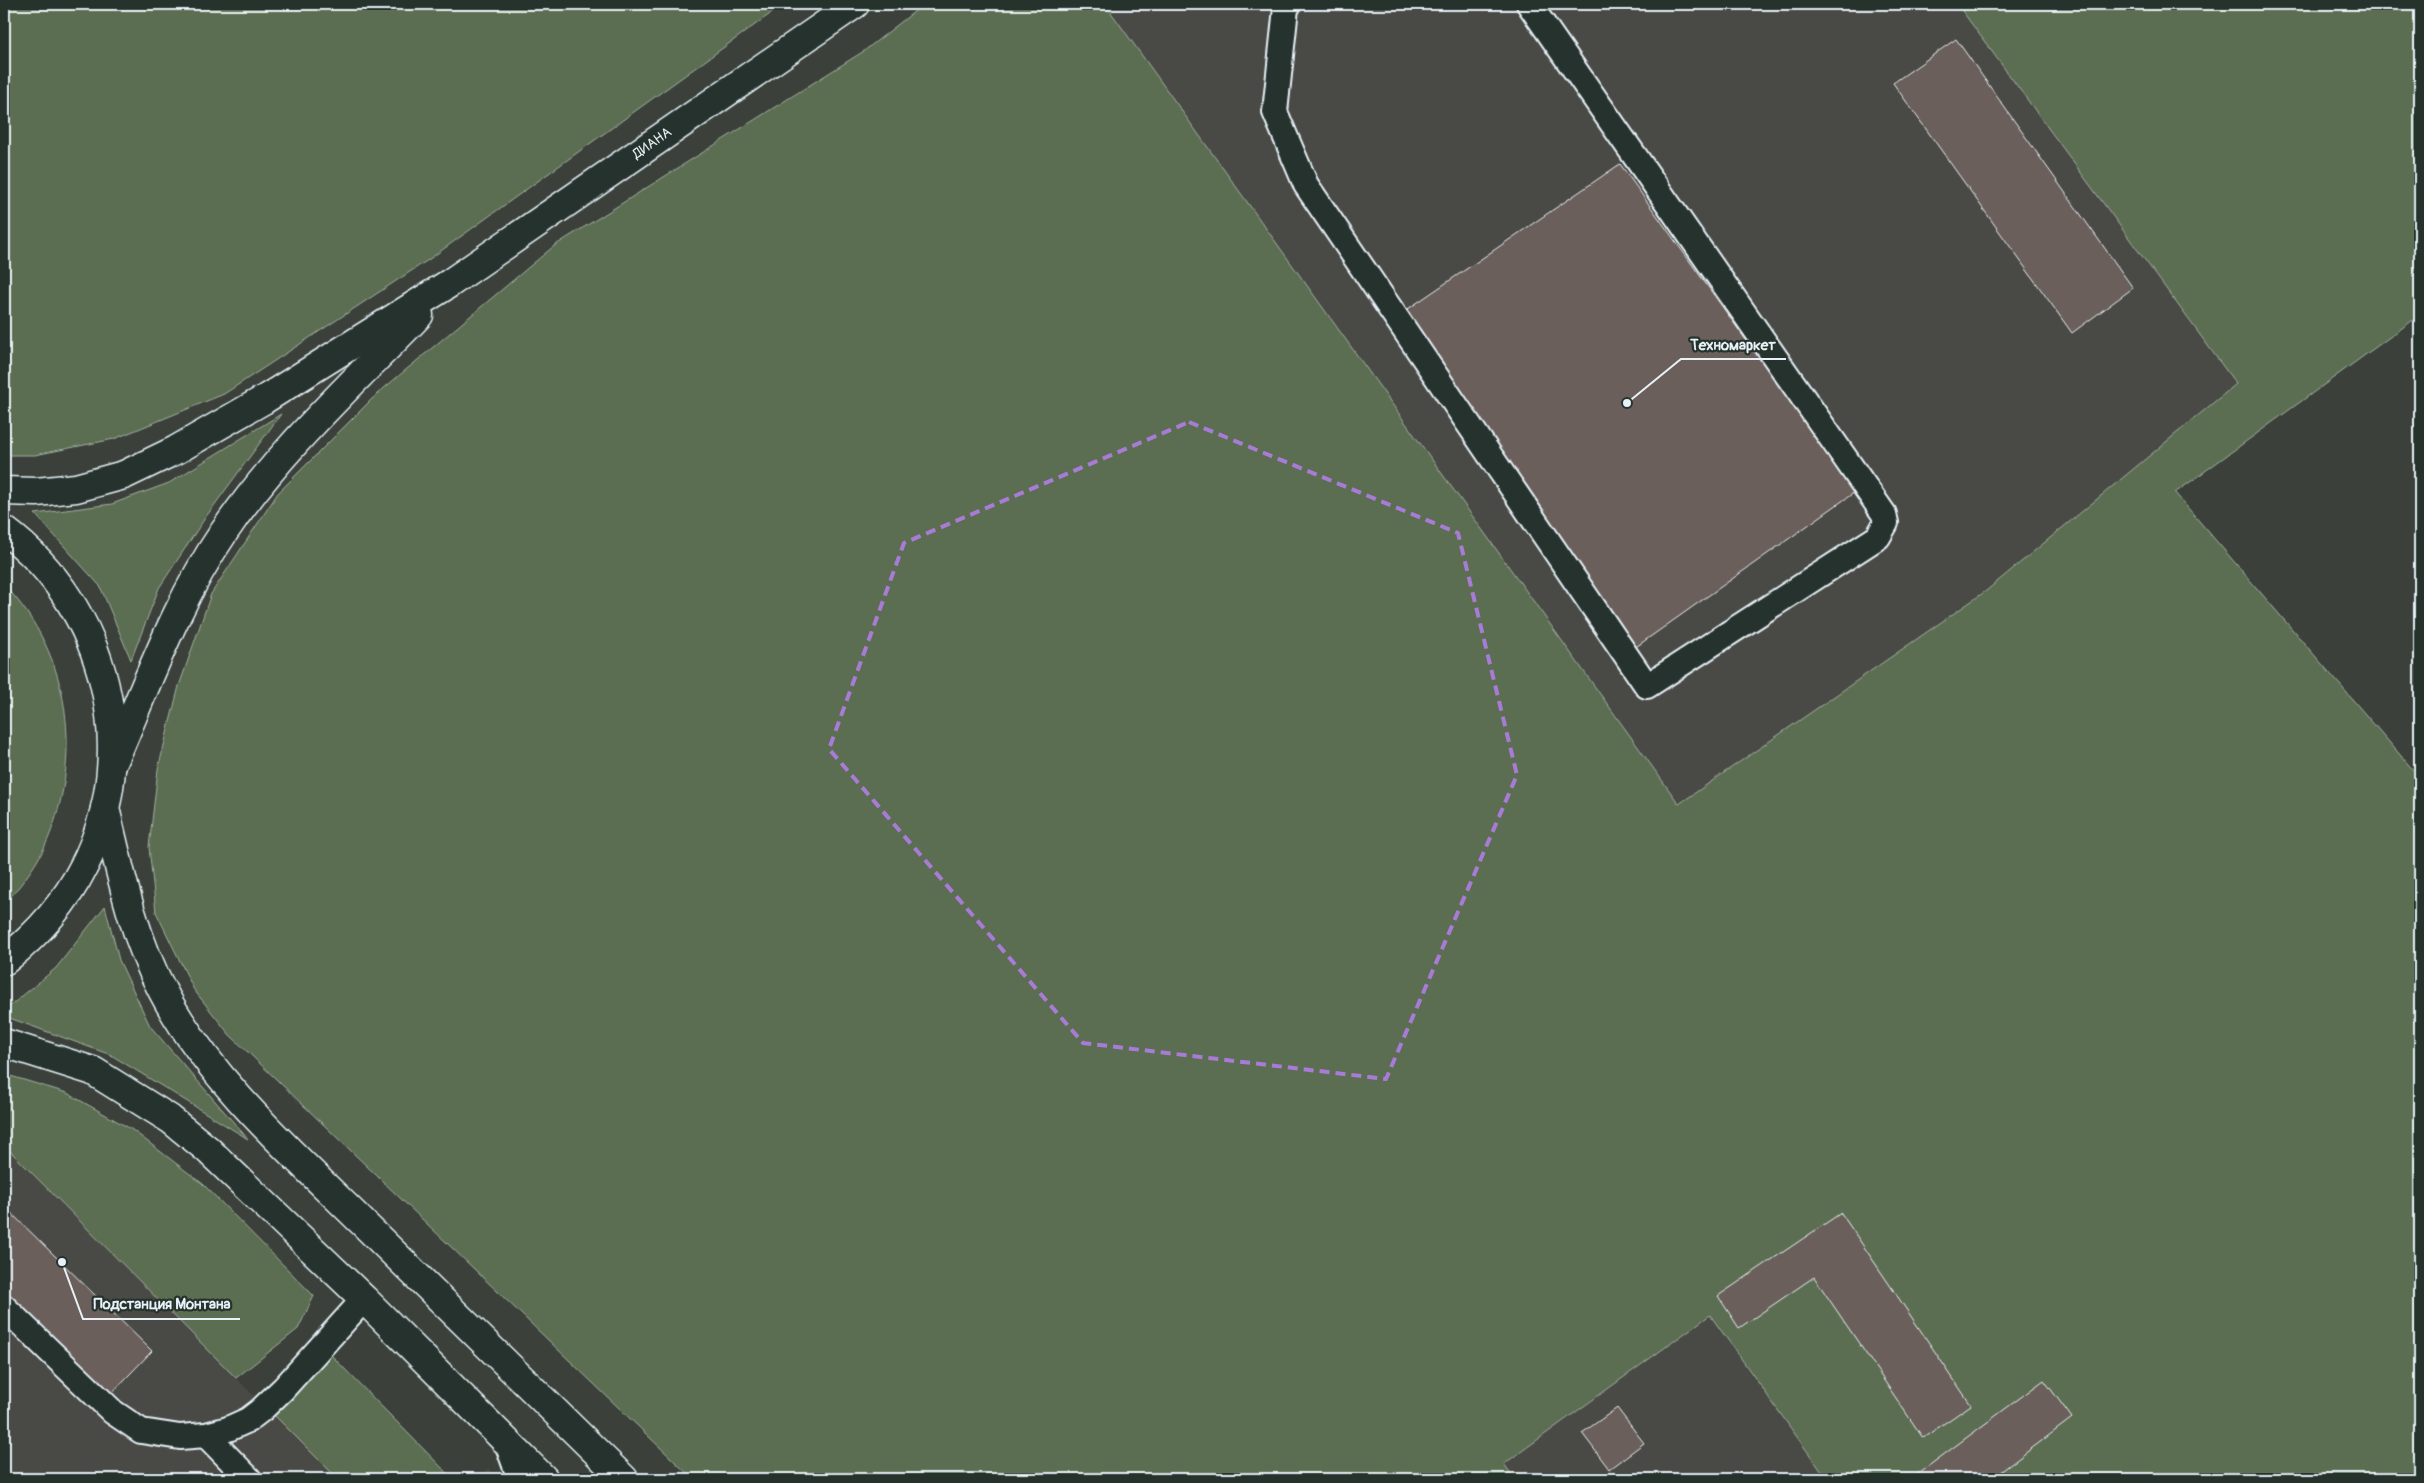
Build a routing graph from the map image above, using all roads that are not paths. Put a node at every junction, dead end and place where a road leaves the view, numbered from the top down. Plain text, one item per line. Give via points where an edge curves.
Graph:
1 (855, 4) edge
2 (1289, 4) edge
3 (1529, 4) edge
4 (450, 283) junction
5 (4, 491) edge
6 (4, 530) edge
7 (112, 765) junction
8 (105, 808) junction
9 (4, 961) edge
10 (4, 1043) edge
11 (364, 1299) junction
12 (4, 1307) edge
13 (206, 1435) junction
14 (507, 1442) junction
15 (249, 1479) edge
16 (520, 1479) edge
17 (544, 1479) edge
18 (624, 1479) edge

1 - 4 main road, ДИАНА
2 - 3 lane via 1275,112 1306,184 1647,686 1878,537 1886,523 1884,514
4 - 5 main road via 265,399 176,450 124,475 76,488
4 - 7 main road via 311,427 224,532 196,576 173,622
6 - 7 main road via 42,564 65,592 84,624 98,657 107,692 112,728
7 - 8 main road
8 - 9 main road via 84,866 68,893 50,918
8 - 18 main road via 127,902 142,946 161,990 210,1064 307,1168
10 - 11 main road via 92,1071 170,1119 207,1149
11 - 13 lane via 261,1410 248,1420
11 - 14 main road
12 - 13 lane via 113,1412 141,1431 180,1437
13 - 15 lane
14 - 16 lane
14 - 17 main road

